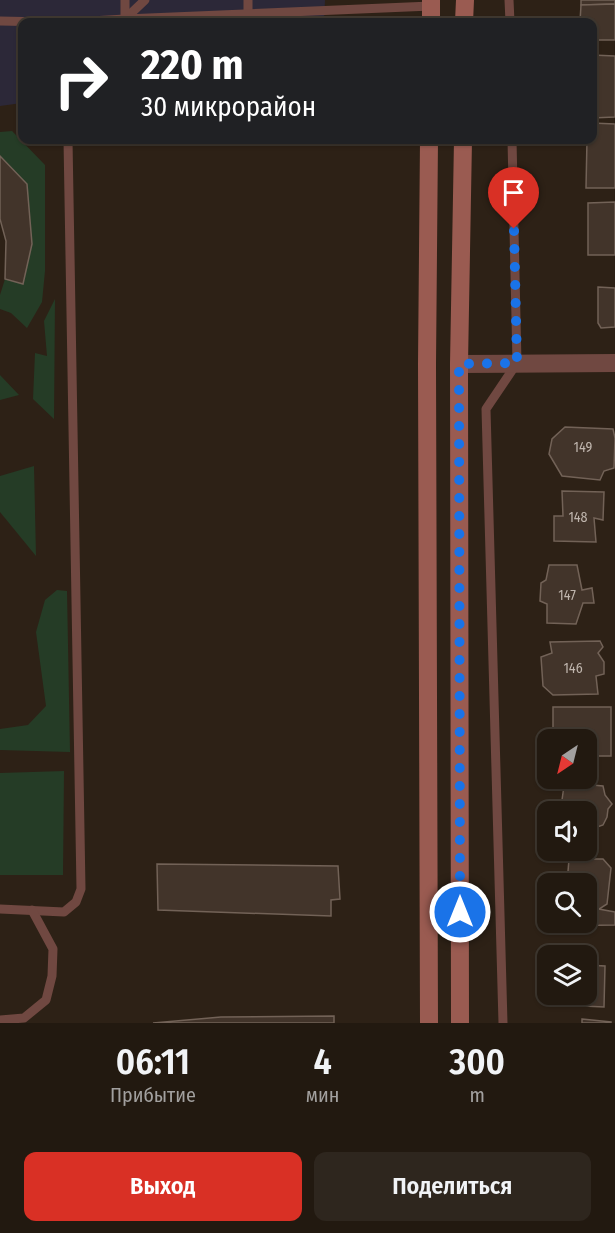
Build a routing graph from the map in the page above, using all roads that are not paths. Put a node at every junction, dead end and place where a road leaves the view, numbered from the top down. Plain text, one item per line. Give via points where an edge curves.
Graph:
1 (125, 0) edge
2 (145, 0) edge
3 (248, 0) edge
4 (465, 0) edge
5 (509, 0) edge
6 (360, 4) edge
7 (431, 9) edge
8 (249, 14) junction
9 (125, 18) edge
10 (126, 18) edge
11 (150, 18) edge
12 (464, 18) edge
13 (510, 18) edge
14 (0, 21) edge
15 (18, 21) edge
16 (68, 144) edge
17 (429, 144) edge
18 (463, 144) edge
19 (512, 144) edge
20 (517, 363) junction
21 (615, 363) edge
22 (459, 364) junction
23 (0, 909) edge
24 (32, 910) junction
25 (0, 1020) edge
26 (429, 1023) edge
27 (460, 1023) edge
28 (503, 1023) edge

1 - 9 lane
2 - 10 lane
3 - 8 lane
4 - 12 main road
5 - 13 lane
6 - 7 lane
6 - 8 lane
8 - 11 lane
14 - 15 lane
16 - 24 lane via 81,889 76,902 63,912
17 - 26 main road
18 - 22 main road
19 - 20 lane
20 - 21 street
20 - 22 street
20 - 28 lane via 486,409
22 - 27 main road
23 - 24 lane
24 - 25 lane via 53,949 46,1000 24,1018

